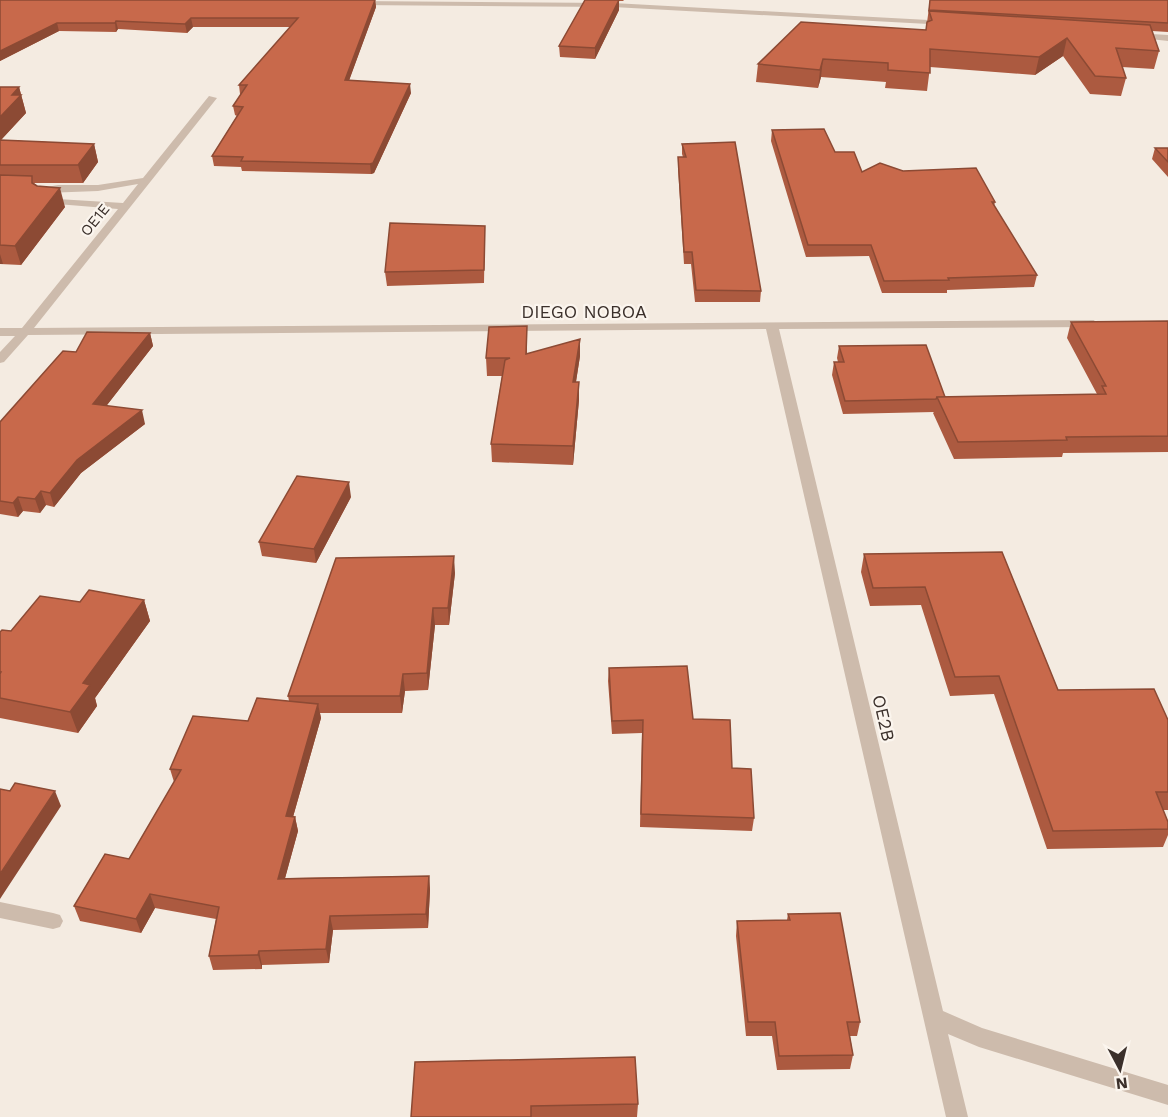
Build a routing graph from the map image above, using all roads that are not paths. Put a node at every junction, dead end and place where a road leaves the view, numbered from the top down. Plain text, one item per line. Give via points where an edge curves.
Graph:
1 (348, 3) edge
2 (959, 24) edge
3 (1121, 34) edge
4 (1168, 38) edge
5 (212, 98) dead end
6 (146, 181) junction
7 (126, 206) junction
8 (1108, 323) edge
9 (772, 327) junction
10 (0, 332) edge
11 (24, 333) junction
12 (0, 359) edge
13 (0, 910) edge
14 (53, 921) dead end
15 (934, 1018) junction
16 (1168, 1095) edge
17 (957, 1117) edge

1 - 2 street via 613,5 879,23
3 - 4 street
5 - 6 street, OE1E
6 - 7 street, OE1E
6 - 7 street via 123,181 101,188 40,190 44,200 49,201
7 - 11 street, OE1E
8 - 9 street, DIEGO NOBOA
9 - 11 street, DIEGO NOBOA
9 - 15 street, OE2B
10 - 11 street, DIEGO NOBOA
11 - 12 street, OE1E
13 - 14 street
15 - 16 street via 979,1037
15 - 17 street, OE2B

